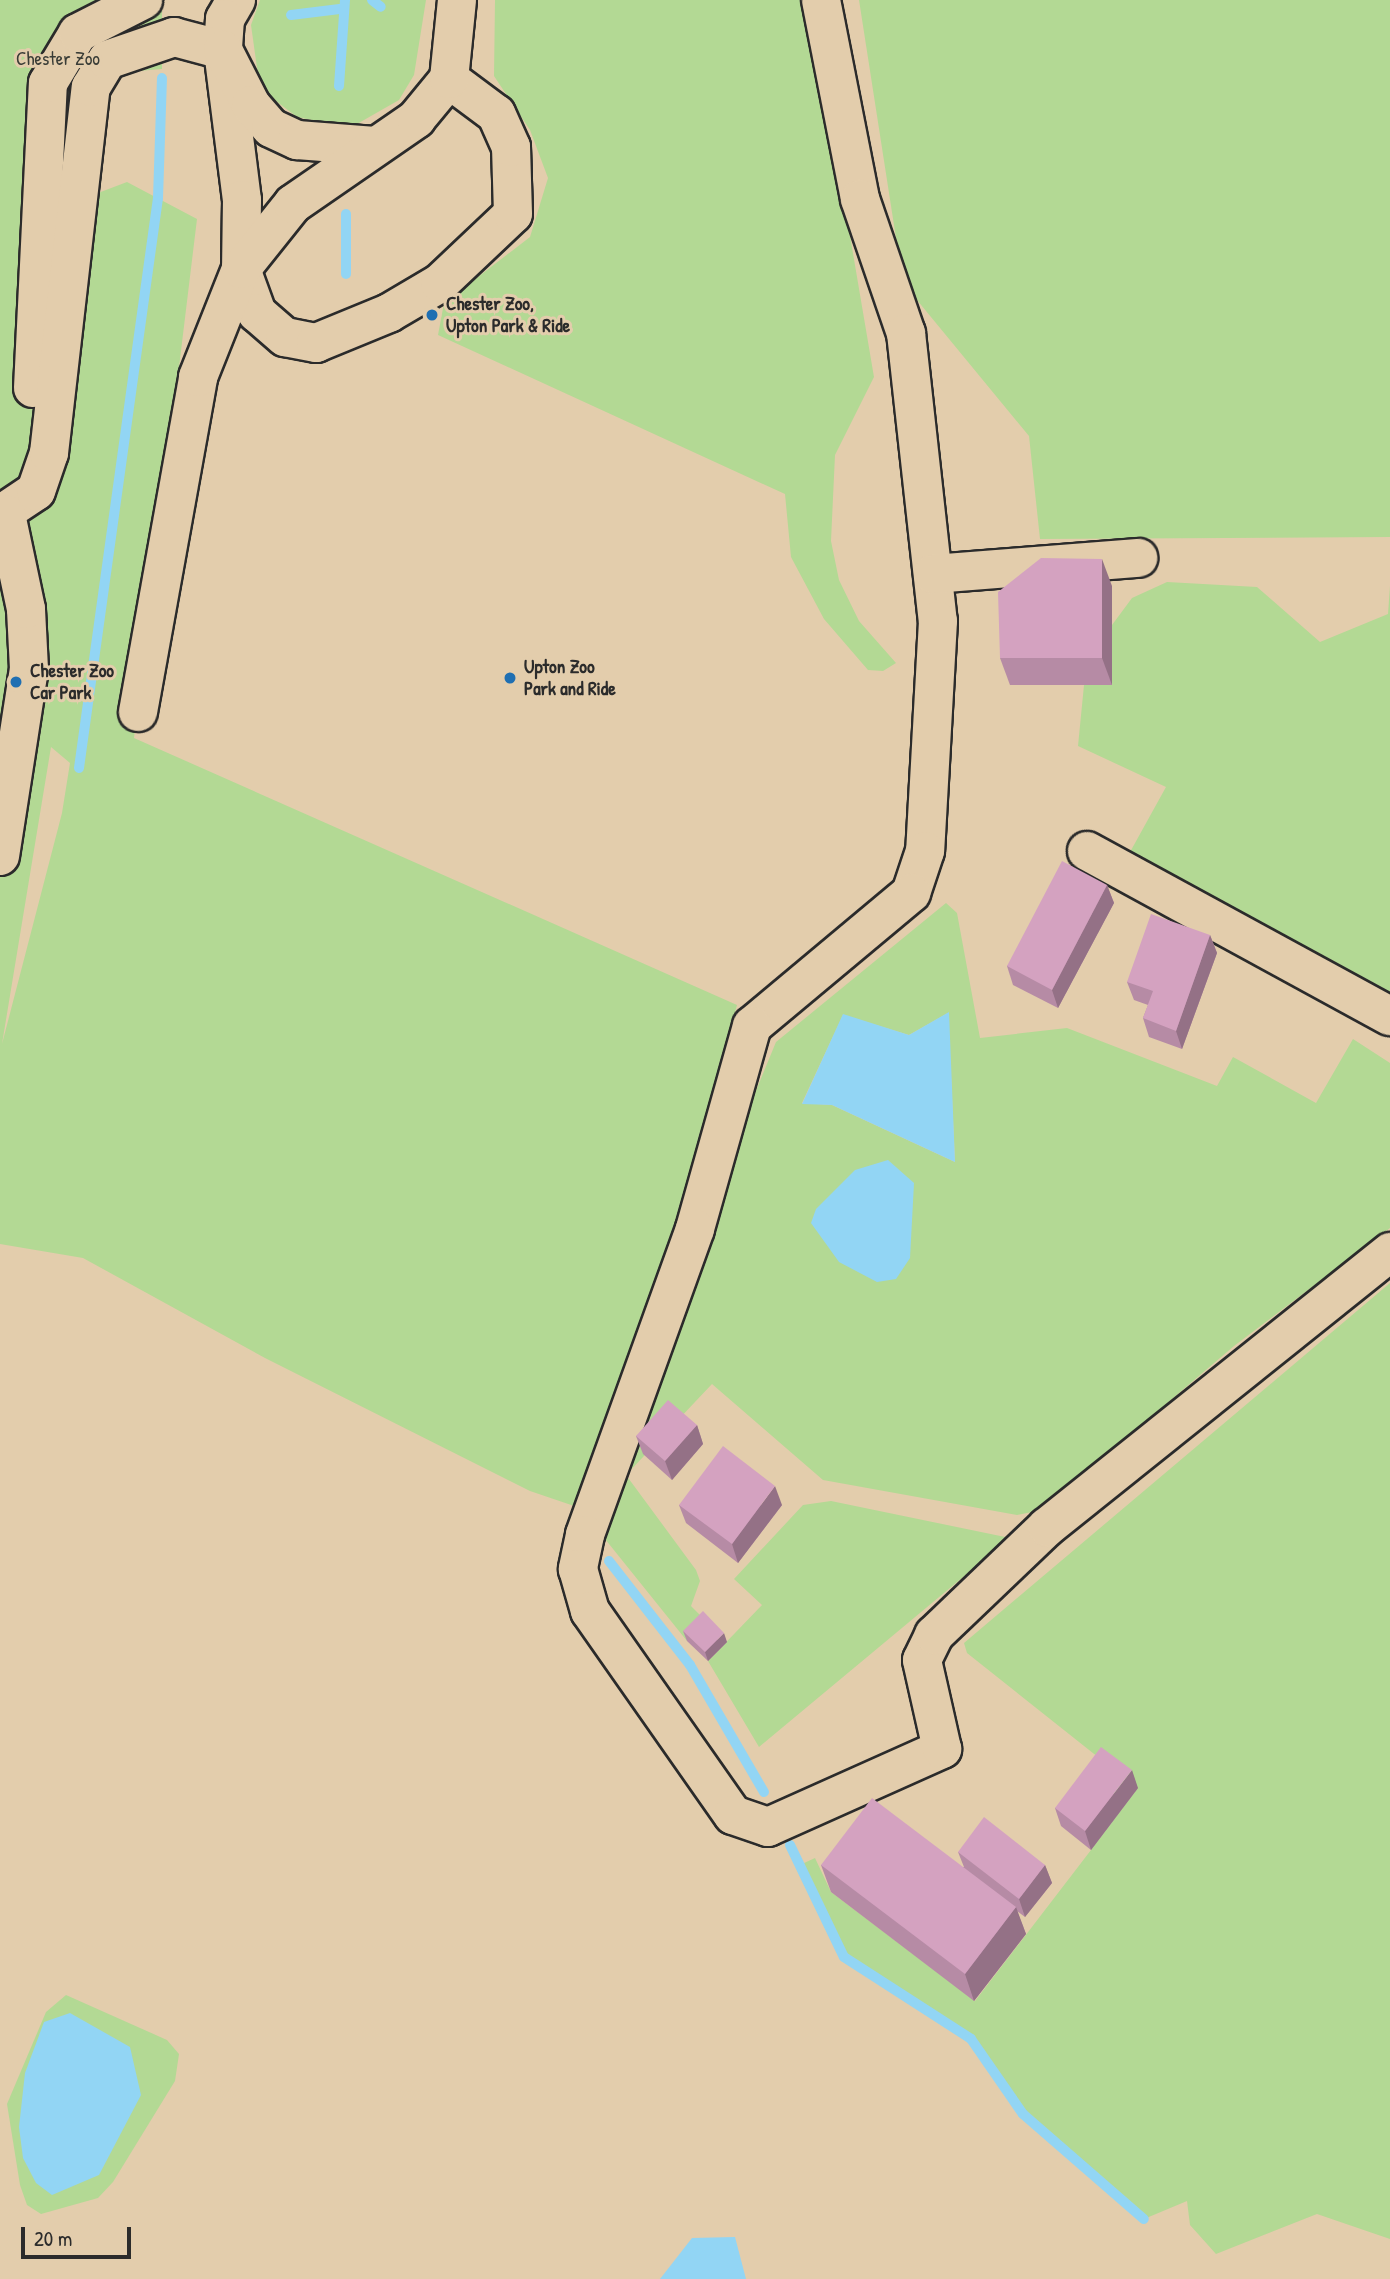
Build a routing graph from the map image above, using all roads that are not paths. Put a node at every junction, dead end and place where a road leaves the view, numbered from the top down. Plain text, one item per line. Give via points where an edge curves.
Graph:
1 (143, 0) edge
2 (236, 0) edge
3 (457, 0) edge
4 (821, 0) edge
5 (223, 50) junction
6 (449, 79) junction
7 (375, 146) junction
8 (241, 269) junction
9 (2, 510) edge
10 (1138, 558) dead end
11 (933, 575) junction
12 (138, 712) dead end
13 (1087, 851) dead end
14 (0, 856) edge
15 (1390, 1016) edge
16 (1390, 1252) edge

1 - 9 street via 78,33 48,83 32,421 20,473
2 - 5 street via 225,19
3 - 6 street
4 - 11 street via 860,199 906,333
5 - 7 street via 251,105 271,128 297,140
5 - 8 street via 243,200
5 - 9 street via 174,37 132,46 107,60 91,87 49,453 36,491
6 - 7 street via 416,119
6 - 8 street via 496,114 511,147 513,214 494,239 389,313 316,344 285,337 257,313
7 - 8 street via 293,204
8 - 12 street via 198,377
9 - 14 street via 26,609 29,669
10 - 11 street
11 - 16 street via 938,621 925,850 911,893 752,1026 695,1229 578,1569 590,1611 733,1815 768,1827 942,1749 922,1660 934,1635 1046,1528
13 - 15 street

